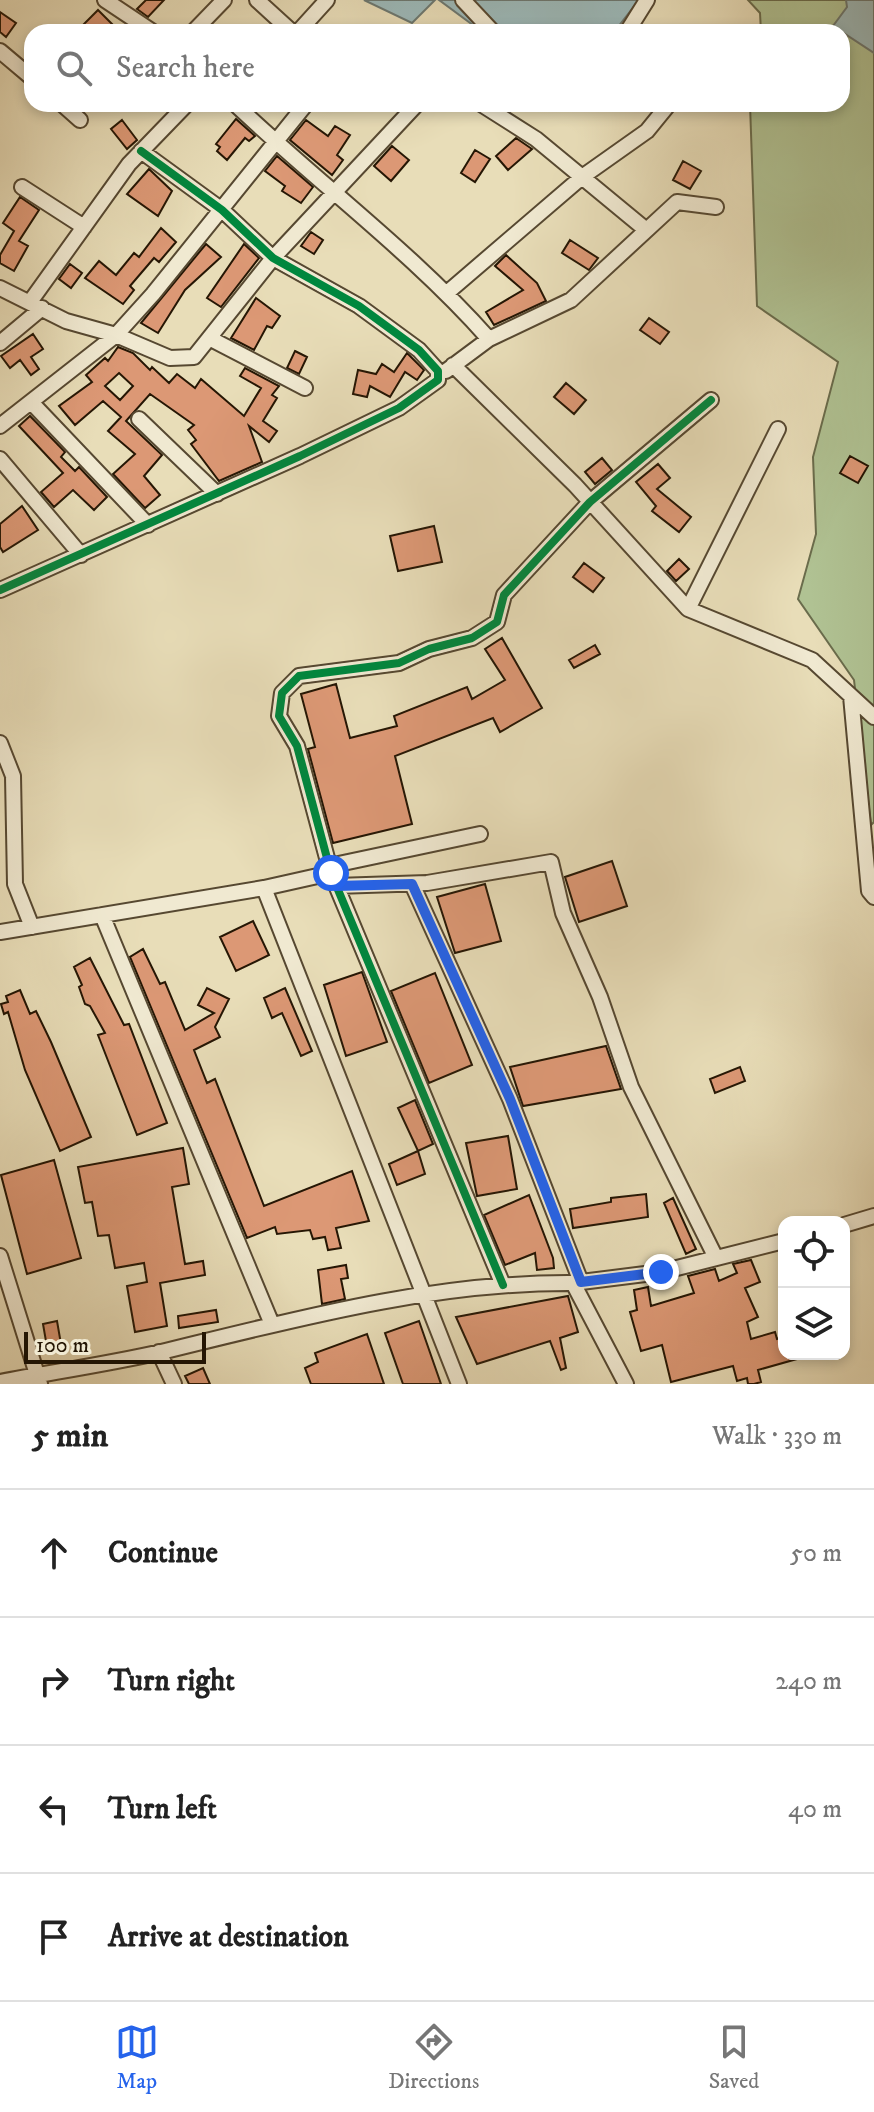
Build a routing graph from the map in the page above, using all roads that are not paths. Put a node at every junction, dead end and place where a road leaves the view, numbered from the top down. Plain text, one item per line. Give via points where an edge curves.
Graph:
1 (105, 0) edge
2 (224, 0) edge
3 (257, 0) edge
4 (327, 0) edge
5 (463, 0) edge
6 (647, 0) edge
7 (141, 24) edge
8 (201, 24) edge
9 (286, 24) edge
10 (303, 24) edge
11 (472, 24) edge
12 (632, 24) edge
13 (0, 51) edge
14 (24, 71) edge
15 (71, 112) edge
16 (179, 112) edge
17 (243, 112) edge
18 (299, 112) edge
19 (410, 112) edge
20 (494, 112) edge
21 (662, 112) edge
22 (80, 120) dead end
23 (275, 142) junction
24 (141, 151) junction
25 (582, 177) junction
26 (22, 187) dead end
27 (336, 194) junction
28 (716, 207) dead end
29 (222, 210) junction
30 (84, 227) junction
31 (645, 229) junction
32 (273, 258) junction
33 (0, 288) edge
34 (448, 292) junction
35 (36, 305) junction
36 (116, 335) junction
37 (211, 339) junction
38 (489, 339) junction
39 (0, 343) edge
40 (453, 365) junction
41 (439, 376) junction
42 (305, 388) dead end
43 (711, 400) dead end
44 (31, 402) junction
45 (139, 419) dead end
46 (0, 426) edge
47 (778, 429) dead end
48 (0, 459) edge
49 (217, 494) junction
50 (590, 502) junction
51 (148, 525) junction
52 (81, 555) junction
53 (3, 583) edge
54 (688, 609) junction
55 (851, 696) junction
56 (874, 717) edge
57 (0, 743) edge
58 (480, 834) dead end
59 (332, 875) junction
60 (15, 884) junction
61 (412, 884) junction
62 (264, 888) junction
63 (0, 892) edge
64 (874, 897) edge
65 (102, 915) junction
66 (32, 927) junction
67 (0, 932) edge
68 (874, 1216) edge
69 (850, 1223) edge
70 (778, 1242) edge
71 (0, 1256) edge
72 (716, 1258) junction
73 (577, 1283) junction
74 (503, 1285) junction
75 (423, 1296) junction
76 (271, 1322) junction
77 (159, 1352) junction
78 (39, 1380) edge
79 (0, 1382) edge
80 (174, 1384) edge
81 (459, 1384) edge
82 (626, 1384) edge

1 - 7 street
2 - 8 street
3 - 9 street
4 - 10 street
5 - 11 street
6 - 12 street
13 - 14 street
15 - 22 street
16 - 24 street
17 - 23 street
18 - 23 street
19 - 27 street
20 - 25 street
21 - 25 street via 647,131
23 - 27 street
23 - 29 street
24 - 29 street
24 - 30 street
25 - 31 street
25 - 34 street
26 - 30 street
27 - 32 street
27 - 34 street
28 - 31 street via 677,202
29 - 32 street
29 - 36 street
30 - 35 street
31 - 38 street via 571,300
32 - 37 street
32 - 41 street via 359,306 419,350
33 - 35 street
34 - 38 street
35 - 36 street via 66,321
35 - 39 street
36 - 37 street via 178,359 194,357
36 - 44 street
37 - 42 street
38 - 40 street
40 - 41 street
40 - 50 street
41 - 49 street via 436,384 399,408
43 - 50 street
44 - 46 street
44 - 51 street
45 - 49 street
47 - 54 street
48 - 52 street
49 - 51 street
50 - 54 street
50 - 59 street via 504,595 497,622 472,638 399,663 299,676 282,693 279,716 297,746
51 - 52 street
52 - 53 street
54 - 55 street via 812,660
55 - 56 street
55 - 64 street via 869,891
57 - 60 street via 13,776
58 - 59 street
59 - 61 street
59 - 62 street
59 - 74 street
60 - 63 street
60 - 66 street
61 - 72 street via 551,862 563,913 631,1087
61 - 73 street via 510,1099
62 - 65 street
62 - 75 street
65 - 66 street
65 - 76 street
66 - 67 street
68 - 69 street
70 - 72 street
71 - 78 street
72 - 73 street via 661,1272
73 - 74 street
73 - 82 street
74 - 75 street
75 - 76 street
75 - 81 street
76 - 77 street
77 - 78 street
77 - 80 street
78 - 79 street

